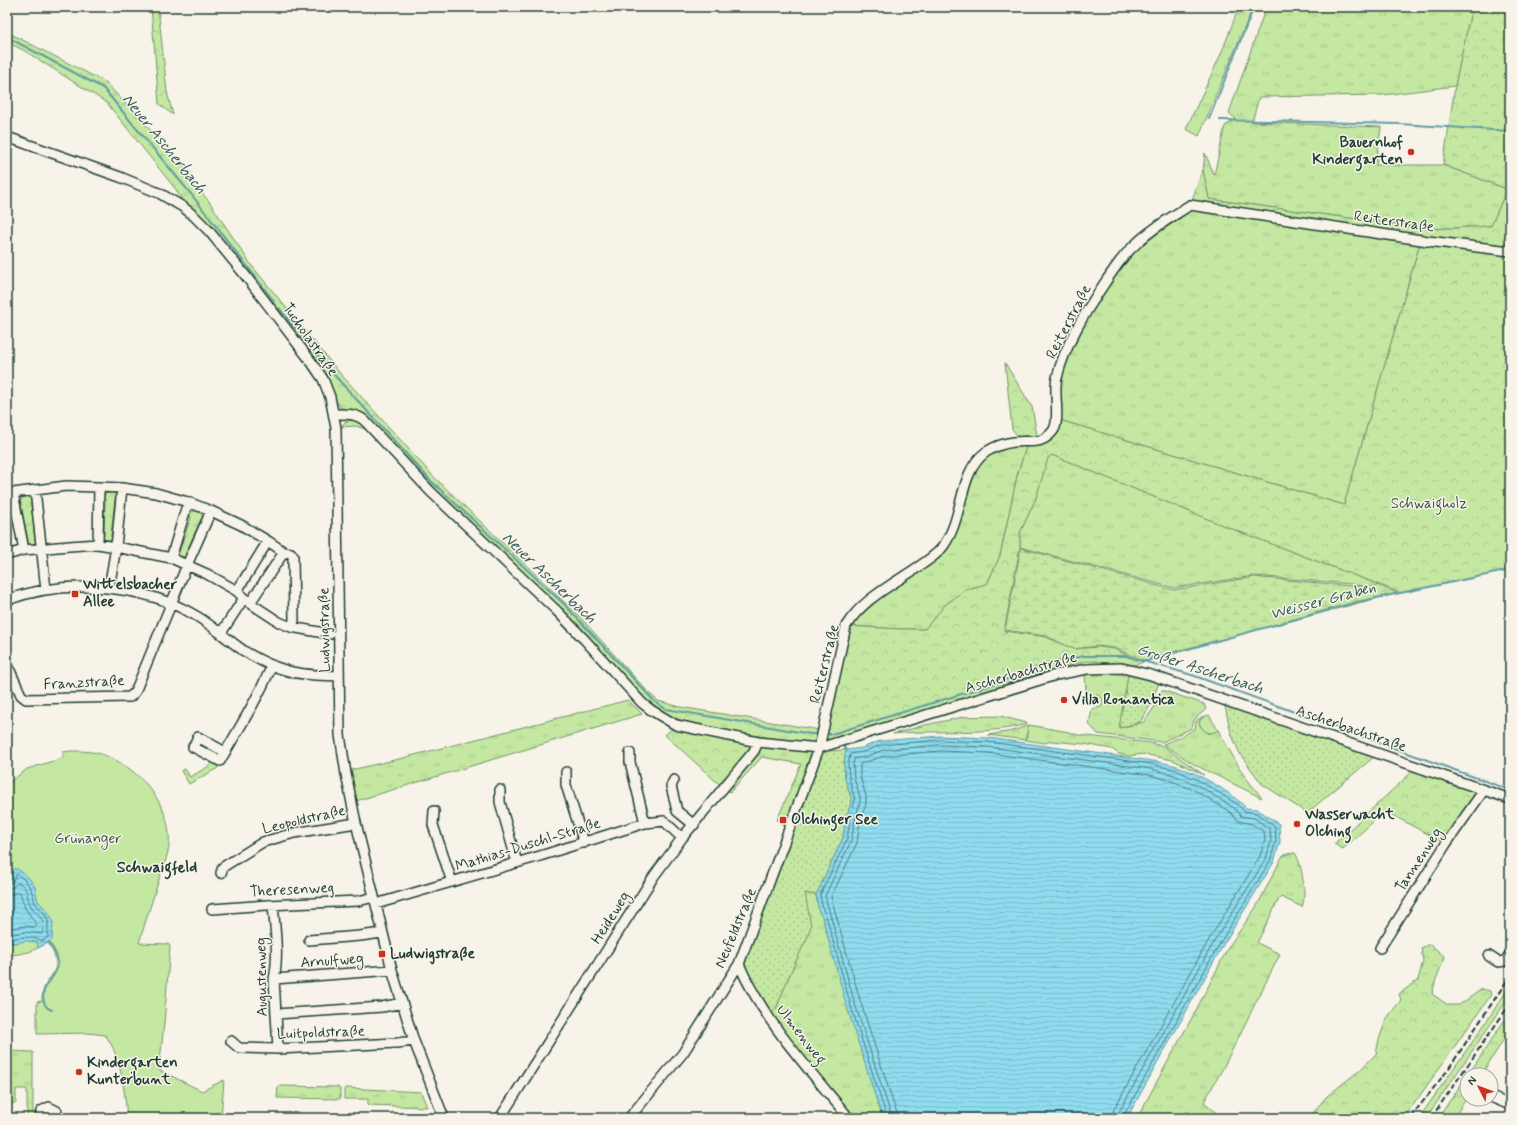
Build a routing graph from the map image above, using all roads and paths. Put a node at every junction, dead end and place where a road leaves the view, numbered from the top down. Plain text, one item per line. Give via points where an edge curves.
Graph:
1 (7, 137) edge
2 (1510, 251) edge
3 (334, 414) junction
4 (99, 487) junction
5 (122, 488) junction
6 (35, 490) junction
7 (10, 494) edge
8 (188, 502) junction
9 (211, 511) junction
10 (268, 541) junction
11 (98, 544) junction
12 (116, 547) junction
13 (42, 548) junction
14 (24, 550) junction
15 (284, 552) junction
16 (7, 555) edge
17 (171, 558) junction
18 (187, 565) junction
19 (109, 588) junction
20 (46, 590) junction
21 (237, 591) junction
22 (7, 600) edge
23 (247, 600) junction
24 (172, 604) junction
25 (291, 627) junction
26 (221, 633) junction
27 (330, 634) dead end
28 (7, 664) edge
29 (272, 665) junction
30 (339, 676) junction
31 (758, 742) junction
32 (819, 748) junction
33 (225, 752) dead end
34 (630, 753) dead end
35 (566, 772) dead end
36 (674, 780) dead end
37 (500, 790) dead end
38 (1484, 790) junction
39 (1510, 799) edge
40 (434, 811) dead end
41 (356, 822) junction
42 (645, 823) junction
43 (694, 825) junction
44 (682, 838) junction
45 (584, 843) junction
46 (517, 863) junction
47 (221, 873) dead end
48 (452, 882) junction
49 (375, 901) junction
50 (273, 905) junction
51 (212, 909) dead end
52 (382, 934) junction
53 (309, 940) dead end
54 (1380, 948) dead end
55 (1510, 954) edge
56 (1489, 956) dead end
57 (739, 964) junction
58 (392, 970) junction
59 (274, 979) junction
60 (402, 1003) junction
61 (276, 1014) junction
62 (231, 1041) dead end
63 (414, 1041) junction
64 (278, 1049) junction
65 (1499, 1100) edge
66 (1510, 1105) edge
67 (40, 1118) edge
68 (58, 1118) edge
69 (444, 1118) edge
70 (500, 1118) edge
71 (629, 1118) edge
72 (849, 1118) edge

1 - 3 street, Tucholastraße via 159,193 193,215 245,275 310,360 323,379
2 - 32 street, Reiterstraße via 1190,206 1137,242 1120,260 1086,312 1063,359 1056,379 1055,429 1042,440 1014,442 986,453 973,465 966,481 957,520 950,536 940,549 927,561 864,604 852,616 846,626
3 - 30 street, Ludwigstraße
3 - 31 street, Ascherbachstraße via 359,417 368,424 430,491 568,622 635,696 651,710 676,725
4 - 5 street
4 - 6 street via 66,486
4 - 11 street
5 - 8 street via 156,493
5 - 12 street
6 - 7 street
6 - 13 street
7 - 14 street
8 - 9 street
8 - 17 street
9 - 10 street
9 - 18 street
10 - 15 street
10 - 21 street
11 - 12 street
11 - 13 street
12 - 17 street
12 - 19 street
13 - 14 street
13 - 20 street
14 - 16 street
15 - 23 street
15 - 25 street via 293,556 294,621
17 - 18 street
18 - 21 street
18 - 24 street
19 - 20 street
19 - 24 street via 133,592
20 - 22 street
21 - 23 street
23 - 25 street via 279,622
23 - 26 street
24 - 26 street via 198,617
24 - 28 street, Franzstraße via 135,692 130,697 26,699 21,695
25 - 27 street
26 - 29 street via 243,650
29 - 30 street via 302,675
29 - 33 street via 261,690
30 - 41 street, Ludwigstraße via 340,735
31 - 32 street, Ascherbachstraße
31 - 43 street, Heideweg via 754,752
32 - 38 street, Ascherbachstraße via 1056,675 1087,669 1122,668 1151,675
32 - 57 street, Neufeldstraße
34 - 42 street
35 - 45 street via 566,785
36 - 43 street via 671,786 677,811
37 - 46 street via 500,802
38 - 39 street, Ascherbachstraße
38 - 54 street, Tannenweg via 1446,844
40 - 48 street via 433,825
41 - 47 street, Leopoldstraße via 294,833 263,842 223,867
41 - 49 street, Ludwigstraße
42 - 44 street, Mathias-Duschl-Straße via 664,821
42 - 45 street, Mathias-Duschl-Straße
43 - 44 street, Heideweg
44 - 70 street, Heideweg via 654,876
45 - 46 street, Mathias-Duschl-Straße
46 - 48 street, Mathias-Duschl-Straße
48 - 49 street, Mathias-Duschl-Straße
49 - 50 street, Theresenweg
49 - 52 street, Ludwigstraße
50 - 51 street, Theresenweg
50 - 59 street, Augustenweg via 276,941
52 - 53 street
52 - 58 street, Ludwigstraße
55 - 56 street via 1505,961 1498,962
57 - 71 street, Neufeldstraße via 684,1053
57 - 72 street, Ulmenweg via 747,983 780,1034
58 - 59 street, Arnulfweg
58 - 60 street, Ludwigstraße
59 - 61 street, Augustenweg
60 - 61 street via 382,1007
60 - 63 street, Ludwigstraße
61 - 64 street, Augustenweg
62 - 64 street, Luitpoldstraße via 239,1048
63 - 64 street, Luitpoldstraße
63 - 69 street, Ludwigstraße
65 - 66 street
67 - 68 street via 41,1111 49,1107 57,1110

